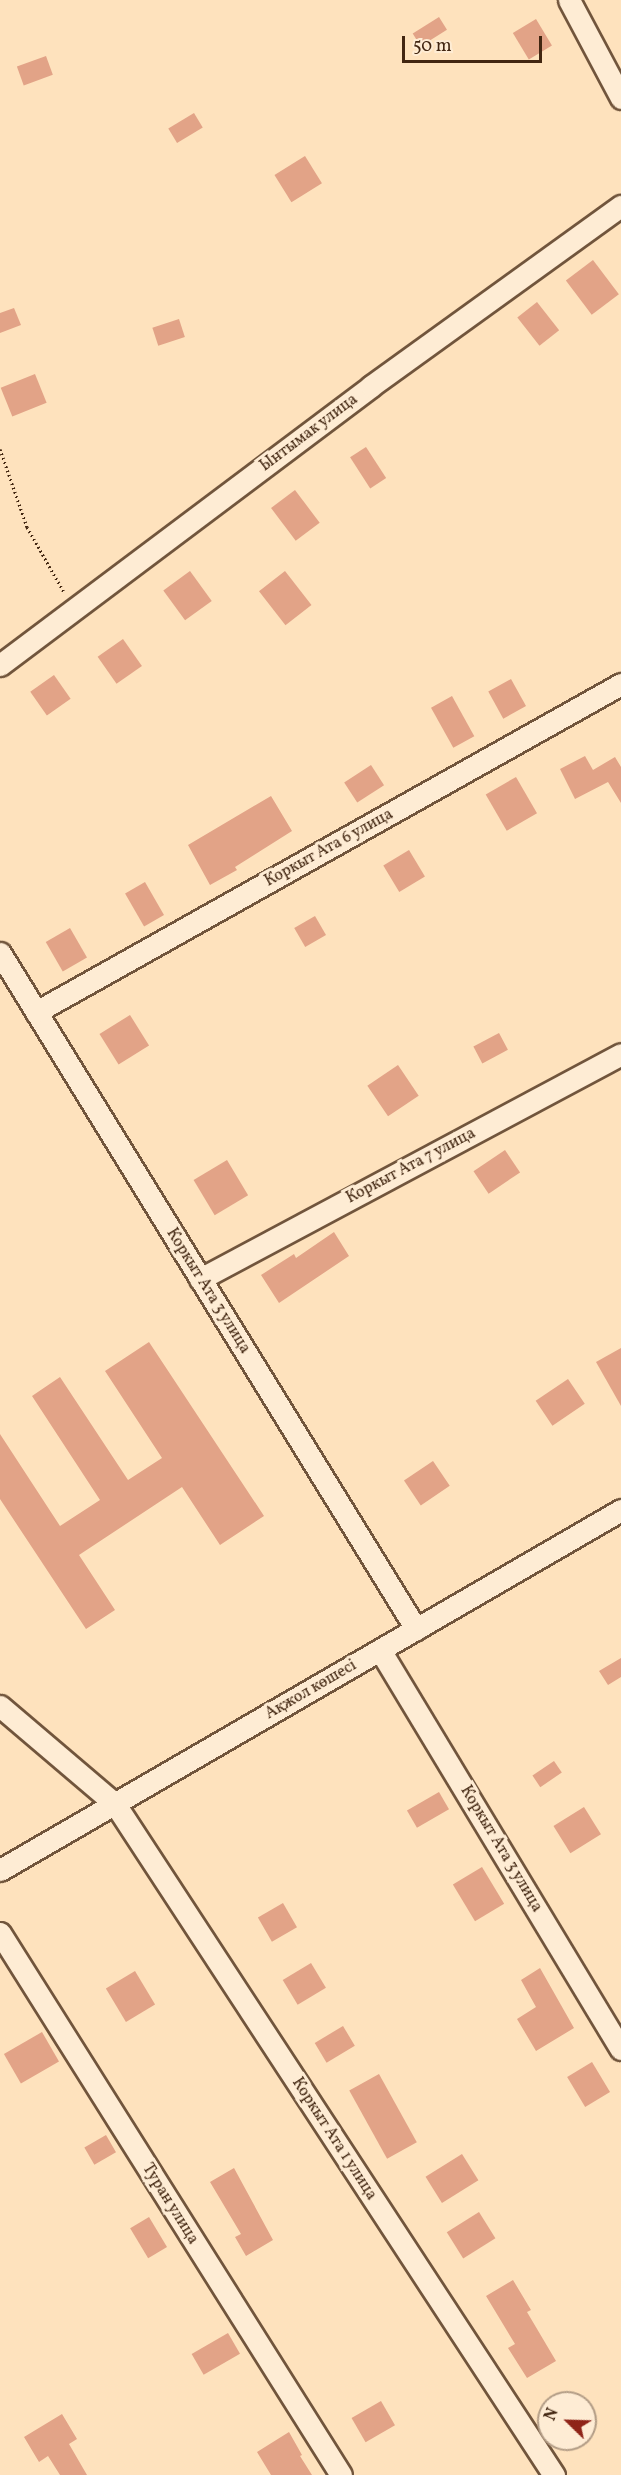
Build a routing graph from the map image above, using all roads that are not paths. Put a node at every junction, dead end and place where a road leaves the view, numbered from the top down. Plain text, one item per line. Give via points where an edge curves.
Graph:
1 (569, 0) edge
2 (621, 98) edge
3 (621, 206) edge
4 (0, 664) edge
5 (621, 684) edge
6 (0, 953) edge
7 (36, 1012) junction
8 (621, 1054) edge
9 (201, 1279) junction
10 (621, 1510) edge
11 (416, 1629) junction
12 (380, 1650) junction
13 (0, 1706) edge
14 (115, 1804) junction
15 (0, 1870) edge
16 (0, 1932) edge
17 (621, 2049) edge
18 (341, 2475) edge
19 (554, 2475) edge

1 - 2 street
3 - 4 street, Ынтымак улица via 371,386
5 - 7 street, Коркыт Ата 6 улица
6 - 7 street, Коркыт Ата 3 улица
7 - 9 street, Коркыт Ата 3 улица
8 - 9 street, Коркыт Ата 7 улица
9 - 11 street, Коркыт Ата 3 улица
10 - 11 street, Ақжол көшесі
11 - 12 street, Ақжол көшесі
12 - 14 street, Ақжол көшесі
12 - 17 street, Коркыт Ата 3 улица
13 - 14 street
14 - 15 street, Ақжол көшесі
14 - 19 street, Коркыт Ата 1 улица
16 - 18 street, Туран улица

